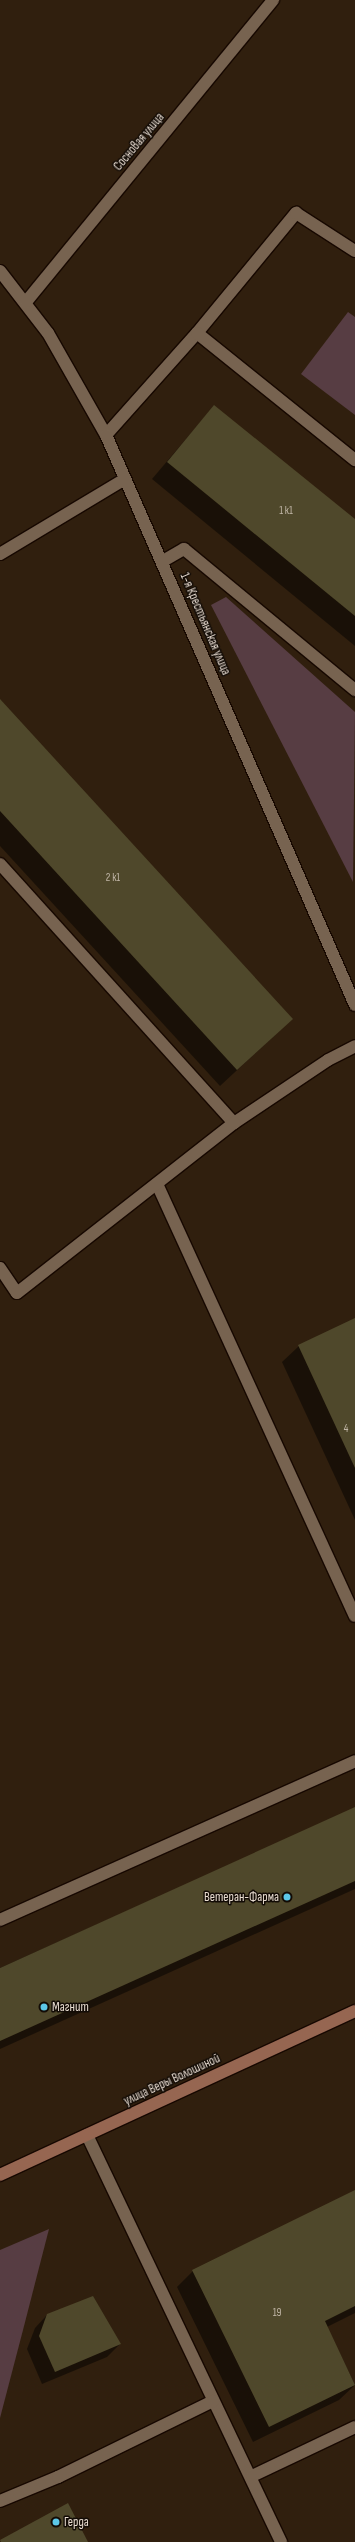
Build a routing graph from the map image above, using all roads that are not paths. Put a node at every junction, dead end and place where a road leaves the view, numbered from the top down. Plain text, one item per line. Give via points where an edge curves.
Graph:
1 (273, 0) edge
2 (355, 251) edge
3 (0, 271) edge
4 (26, 302) junction
5 (197, 333) junction
6 (106, 435) junction
7 (355, 460) edge
8 (125, 479) junction
9 (0, 554) edge
10 (163, 560) junction
11 (355, 690) edge
12 (0, 864) edge
13 (355, 1006) edge
14 (355, 1046) edge
15 (234, 1123) junction
16 (158, 1184) junction
17 (0, 1268) edge
18 (355, 1616) edge
19 (355, 1761) edge
20 (0, 1920) edge
21 (355, 2011) edge
22 (87, 2135) junction
23 (0, 2175) edge
24 (213, 2401) junction
25 (355, 2427) edge
26 (252, 2476) junction
27 (0, 2501) edge
28 (281, 2542) edge

1 - 4 street, Сосновая улица
2 - 5 street via 296,213
3 - 4 street, 1-я Крестьянская улица
4 - 6 street, 1-я Крестьянская улица via 85,394
5 - 6 street
5 - 7 street
6 - 8 street, 1-я Крестьянская улица
8 - 9 street
8 - 10 street, 1-я Крестьянская улица
10 - 11 street via 184,549
10 - 13 street, 1-я Крестьянская улица
12 - 15 street
14 - 15 street via 328,1060
15 - 16 street
16 - 17 street via 18,1292
16 - 18 street
19 - 20 street
21 - 22 street, улица Веры Волошиной
22 - 23 street, улица Веры Волошиной
22 - 24 street
24 - 26 street
24 - 27 street via 58,2477
25 - 26 street
26 - 28 street

